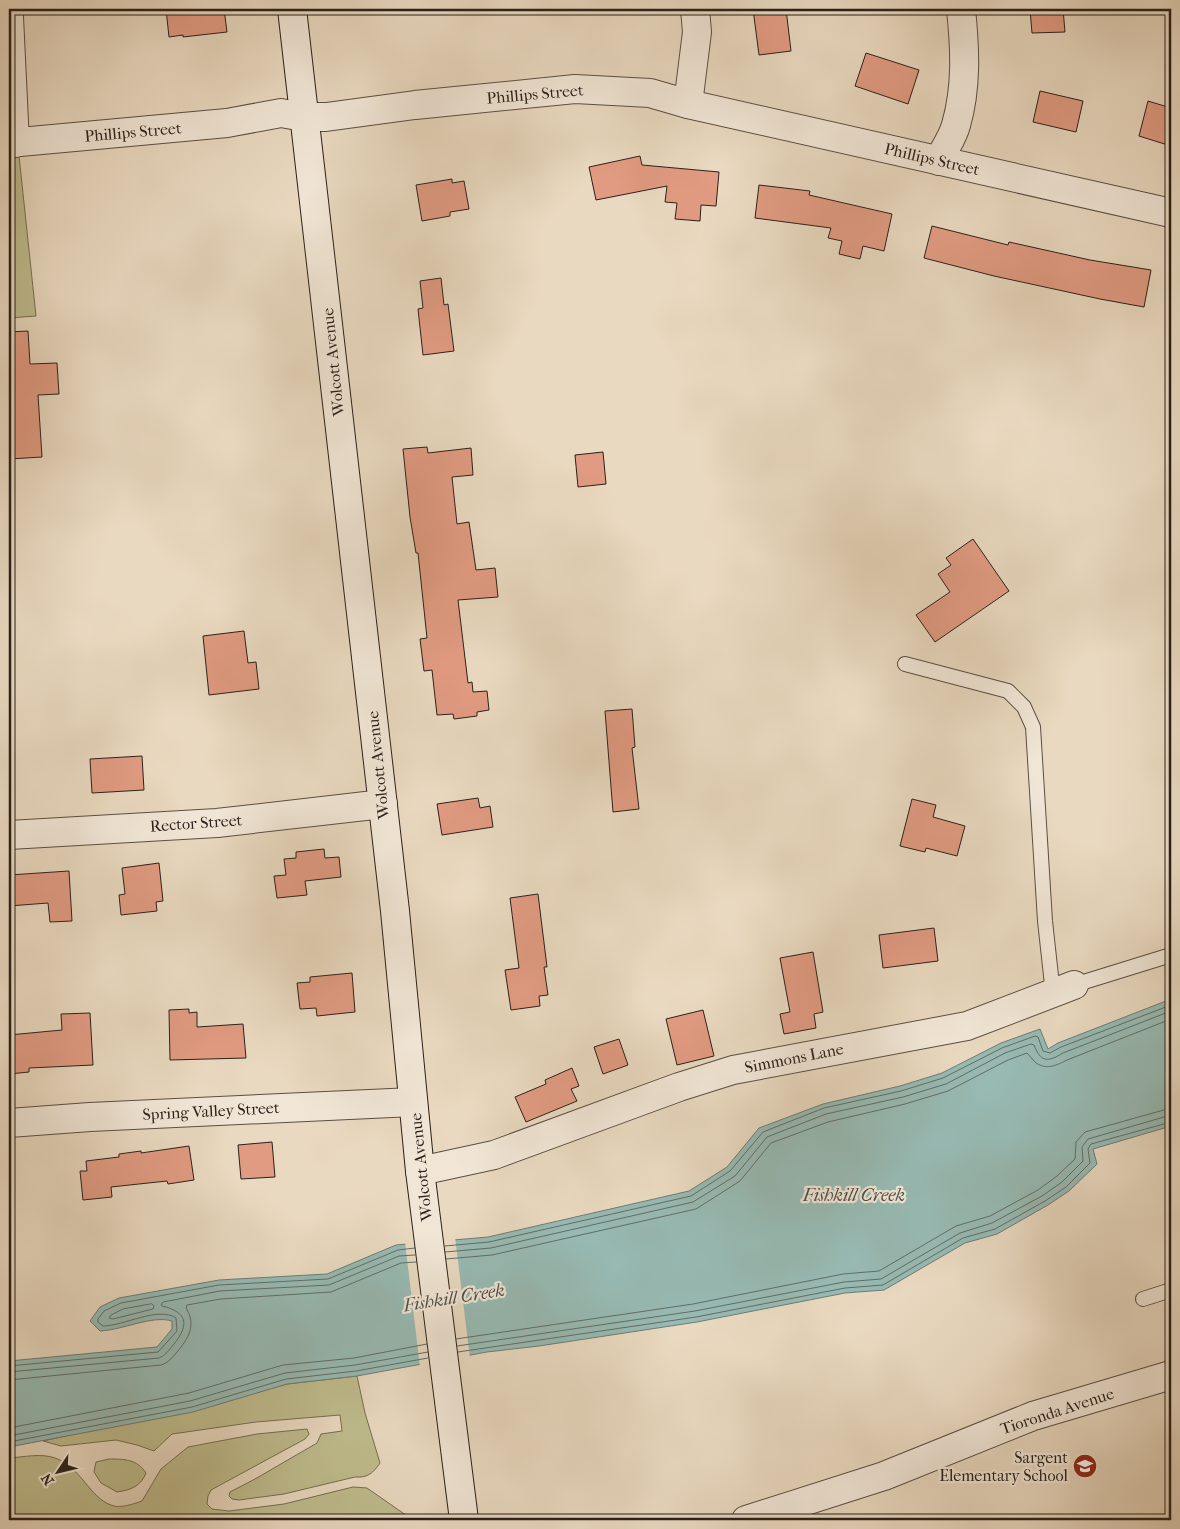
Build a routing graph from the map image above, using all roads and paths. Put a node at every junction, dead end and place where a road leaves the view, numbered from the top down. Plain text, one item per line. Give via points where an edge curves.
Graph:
1 (292, 9) edge
2 (695, 9) edge
3 (961, 9) edge
4 (9, 17) edge
5 (688, 104) junction
6 (304, 117) junction
7 (12, 143) edge
8 (939, 160) junction
9 (1171, 213) edge
10 (906, 664) dead end
11 (383, 804) junction
12 (9, 835) edge
13 (1171, 955) edge
14 (1064, 989) junction
15 (414, 1102) junction
16 (9, 1122) edge
17 (421, 1180) junction
18 (1171, 1290) edge
19 (1143, 1299) dead end
20 (1171, 1376) edge
21 (464, 1520) edge
22 (746, 1520) edge

1 - 6 street, Wolcott Avenue
2 - 5 street via 697,32
3 - 8 street via 964,87 956,127
4 - 7 street
5 - 6 street, Phillips Street via 650,93 575,88
5 - 8 street, Phillips Street
6 - 7 street, Phillips Street via 281,113 227,123
6 - 11 street, Wolcott Avenue
8 - 9 street, Phillips Street
10 - 14 lane via 1008,691 1024,707 1033,727 1045,921
11 - 12 street, Rector Street via 216,823
11 - 15 street, Wolcott Avenue
13 - 14 lane, Simmons Lane
14 - 17 street, Simmons Lane via 967,1026 732,1070
15 - 16 street, Spring Valley Street
15 - 17 street, Wolcott Avenue
17 - 21 street, Wolcott Avenue
18 - 19 lane
20 - 22 street, Tioronda Avenue via 1033,1416 884,1476

